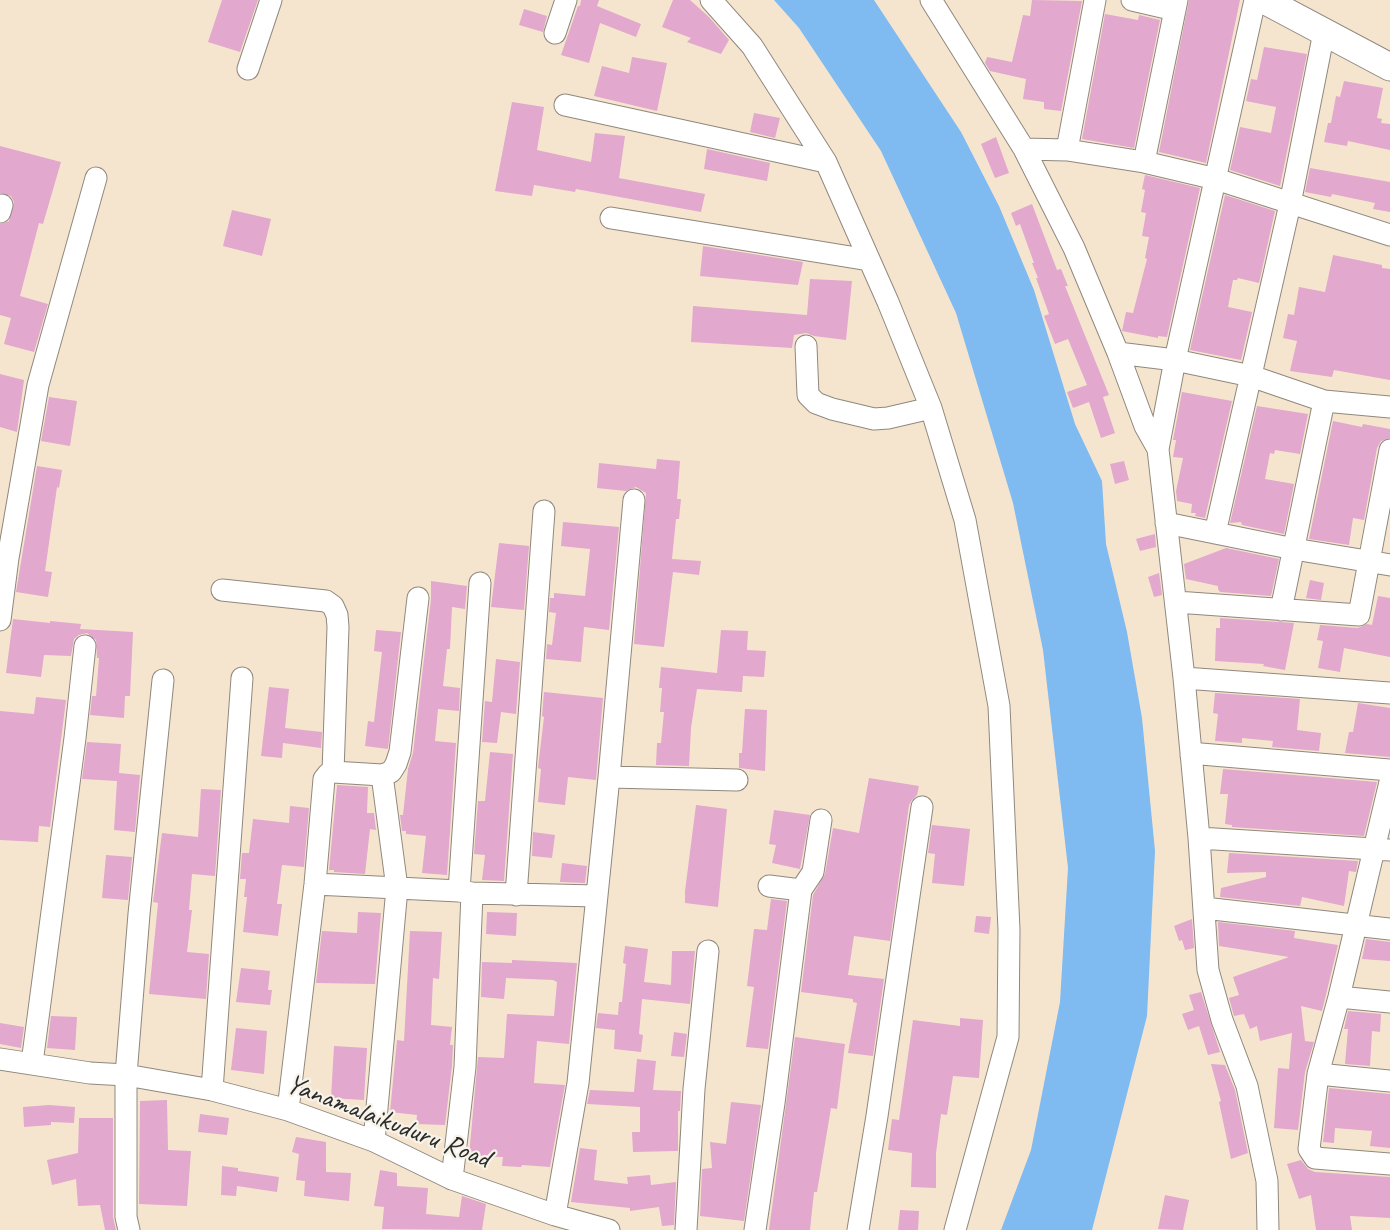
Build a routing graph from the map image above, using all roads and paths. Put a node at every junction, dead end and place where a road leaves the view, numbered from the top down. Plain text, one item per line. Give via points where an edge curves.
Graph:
1 (271, 0) edge
2 (566, 0) edge
3 (711, 0) edge
4 (931, 0) edge
5 (1095, 0) edge
6 (1132, 0) edge
7 (1256, 0) edge
8 (1264, 0) edge
9 (1176, 5) edge
10 (1324, 32) junction
11 (555, 33) dead end
12 (1390, 67) edge
13 (248, 69) dead end
14 (565, 105) dead end
15 (1024, 148) junction
16 (1066, 150) junction
17 (826, 162) junction
18 (1144, 162) junction
19 (96, 178) dead end
20 (1216, 179) junction
21 (1290, 204) junction
22 (611, 218) dead end
23 (1390, 235) edge
24 (869, 260) junction
25 (806, 346) dead end
26 (1118, 353) junction
27 (1175, 360) junction
28 (1251, 376) junction
29 (1324, 401) junction
30 (1390, 407) edge
31 (931, 408) junction
32 (1158, 449) junction
33 (1390, 450) edge
34 (634, 500) dead end
35 (544, 511) dead end
36 (1166, 522) junction
37 (1215, 533) junction
38 (1294, 549) junction
39 (4, 558) edge
40 (1380, 564) edge
41 (480, 583) dead end
42 (222, 590) dead end
43 (418, 598) dead end
44 (1176, 602) junction
45 (1281, 610) junction
46 (0, 620) edge
47 (85, 646) dead end
48 (242, 678) dead end
49 (1184, 678) junction
50 (163, 680) dead end
51 (1390, 693) edge
52 (1191, 755) junction
53 (1390, 770) edge
54 (333, 772) junction
55 (382, 775) junction
56 (609, 777) junction
57 (737, 780) dead end
58 (1390, 782) edge
59 (922, 807) dead end
60 (821, 820) dead end
61 (1199, 838) junction
62 (1382, 850) edge
63 (315, 884) junction
64 (769, 886) dead end
65 (397, 888) junction
66 (801, 890) junction
67 (465, 892) junction
68 (516, 894) junction
69 (597, 896) junction
70 (1204, 908) junction
71 (1356, 924) junction
72 (1390, 928) edge
73 (708, 951) dead end
74 (1339, 997) junction
75 (1390, 1002) edge
76 (0, 1059) edge
77 (32, 1063) junction
78 (1318, 1074) junction
79 (126, 1075) junction
80 (1390, 1081) edge
81 (212, 1090) junction
82 (288, 1110) junction
83 (374, 1141) junction
84 (1390, 1164) edge
85 (452, 1179) junction
86 (555, 1215) junction
87 (129, 1230) edge
88 (609, 1230) edge
89 (687, 1230) edge
90 (755, 1230) edge
91 (858, 1230) edge
92 (955, 1230) edge
93 (1268, 1230) edge

1 - 13 street
2 - 11 street
3 - 17 street via 752,46
4 - 15 street
5 - 16 street
6 - 9 street
7 - 20 street
8 - 10 main road
9 - 18 street
10 - 12 main road
10 - 21 street
14 - 17 street
15 - 16 street
15 - 26 street via 1074,248
16 - 18 street
17 - 24 street
18 - 20 street
19 - 39 street via 38,385
20 - 21 street
20 - 27 street
21 - 23 street
21 - 28 street
22 - 24 street
24 - 31 street
25 - 31 street via 808,395 816,403 874,419
26 - 27 street
26 - 32 street via 1145,426
27 - 28 street
27 - 32 street
28 - 29 street
28 - 37 street
29 - 30 street
29 - 38 street
31 - 92 street via 965,520 999,706 1009,930 1008,1037
32 - 36 street
33 - 40 street
34 - 56 street
35 - 68 street
36 - 37 street
36 - 44 street
37 - 38 street
38 - 40 street
38 - 45 street
39 - 46 street
40 - 45 street via 1359,615
41 - 67 street
42 - 54 street via 316,600 333,606 338,627
43 - 55 street via 400,752 391,772
44 - 45 street
44 - 49 street
47 - 77 street
48 - 81 street
49 - 51 street
49 - 52 street
50 - 79 street
52 - 53 street
52 - 61 street
54 - 55 street
54 - 63 street via 324,779
55 - 65 street
56 - 57 street
56 - 69 street
58 - 62 street
59 - 91 street
60 - 66 street via 813,872
61 - 62 street
61 - 70 street
62 - 71 street
63 - 65 street
63 - 82 street
64 - 66 street
65 - 67 street
65 - 83 street
66 - 90 street
67 - 68 street
67 - 85 street via 465,1067
68 - 69 street
69 - 86 street via 578,1083
70 - 71 street
70 - 93 street via 1212,990 1247,1086 1259,1139 1267,1181
71 - 72 street
71 - 74 street
73 - 89 street via 694,1089
74 - 75 street
74 - 78 street
76 - 77 street, Yanamalaikuduru Road
77 - 79 street, Yanamalaikuduru Road
78 - 80 street
78 - 84 street via 1311,1154 1316,1158
79 - 81 street, Yanamalaikuduru Road
79 - 87 street
81 - 82 street, Yanamalaikuduru Road
82 - 83 street, Yanamalaikuduru Road
83 - 85 street, Yanamalaikuduru Road
85 - 86 street, Yanamalaikuduru Road
86 - 88 street, Yanamalaikuduru Road

